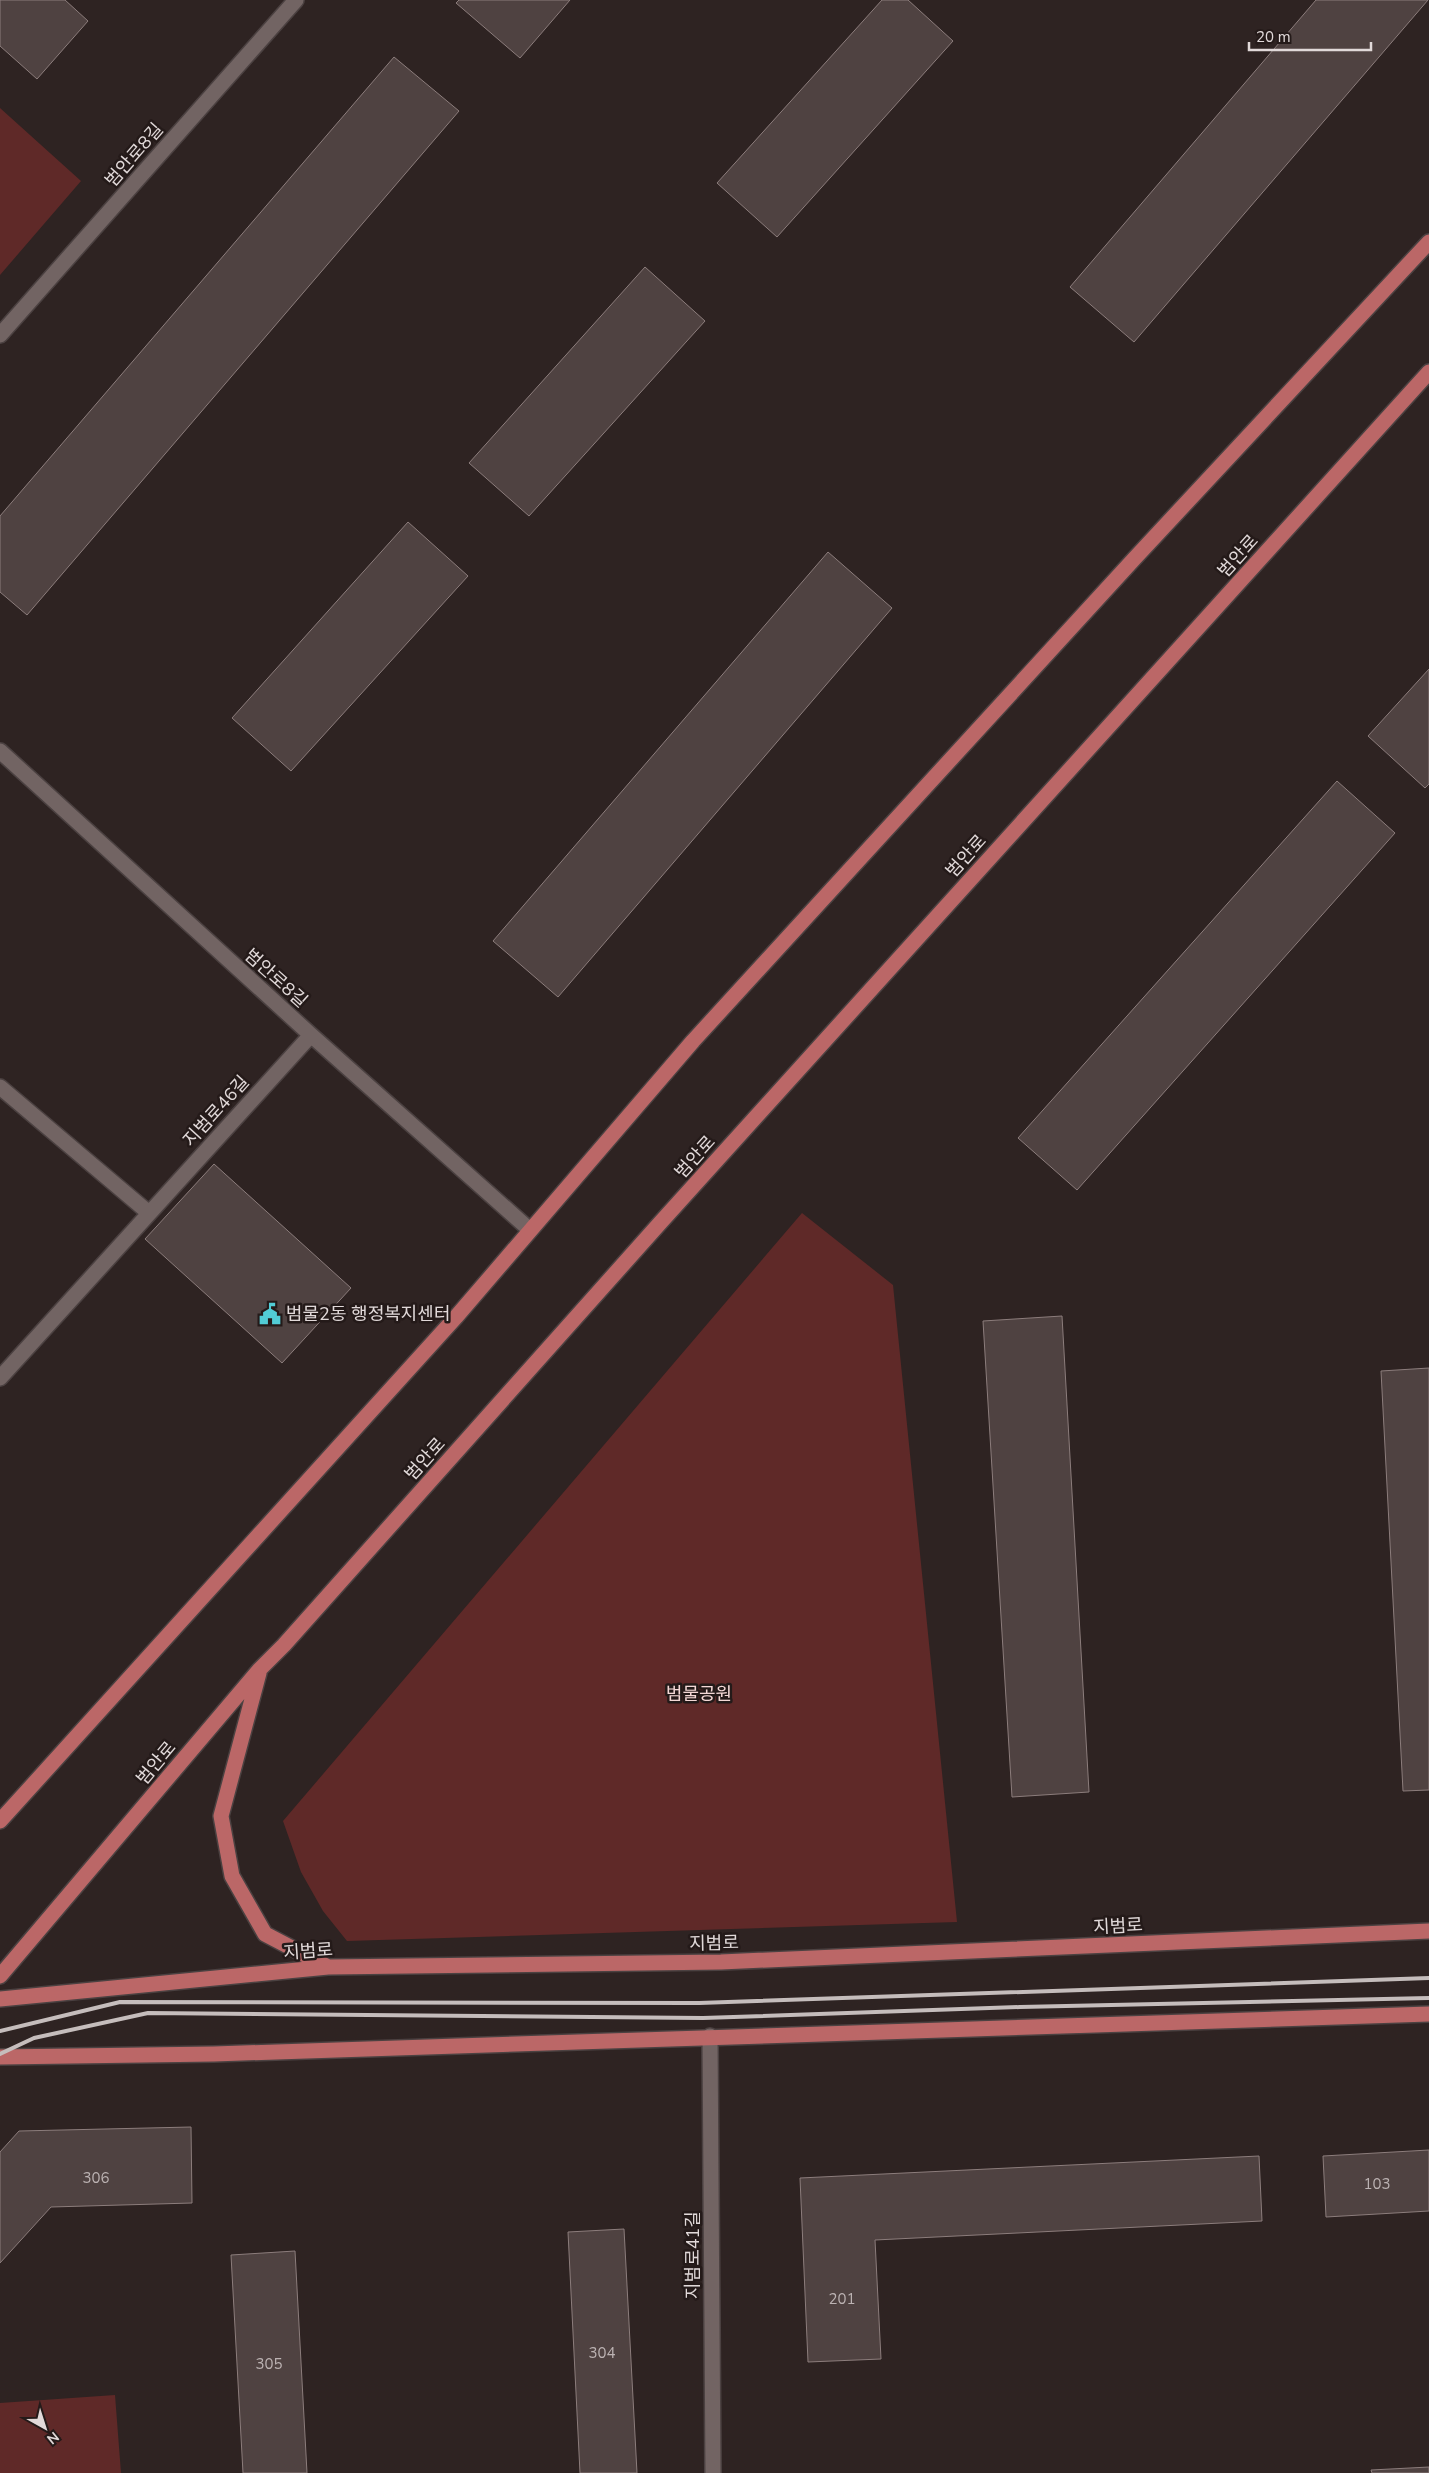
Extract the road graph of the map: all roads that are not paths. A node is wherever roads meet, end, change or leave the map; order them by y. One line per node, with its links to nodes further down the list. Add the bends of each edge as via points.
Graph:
1 (296, 0): 3 (street, 범안로8길)
2 (1429, 242): 9 (main road, via 693,1041)
3 (0, 335)
4 (1429, 372): 11 (main road, 범안로)
5 (0, 751): 6 (street, 범안로8길)
6 (311, 1035): 8 (street, 지범로46길); 9 (street, 범안로8길)
7 (0, 1087): 8 (street)
8 (149, 1213): 10 (street, 지범로46길)
9 (530, 1230): 12 (main road, via 456,1317)
10 (0, 1378)
11 (259, 1670): 14 (main road, via 221,1816 232,1876 265,1934); 15 (main road, 범안로)
12 (0, 1821)
13 (1429, 1931): 14 (main road, 지범로, via 720,1962)
14 (328, 1967): 16 (main road, 지범로)
15 (0, 1976)
16 (0, 1999)
17 (1429, 2014): 18 (main road)
18 (710, 2036): 19 (main road, via 214,2054); 20 (street, 지범로41길)
19 (0, 2057)
20 (713, 2473)

